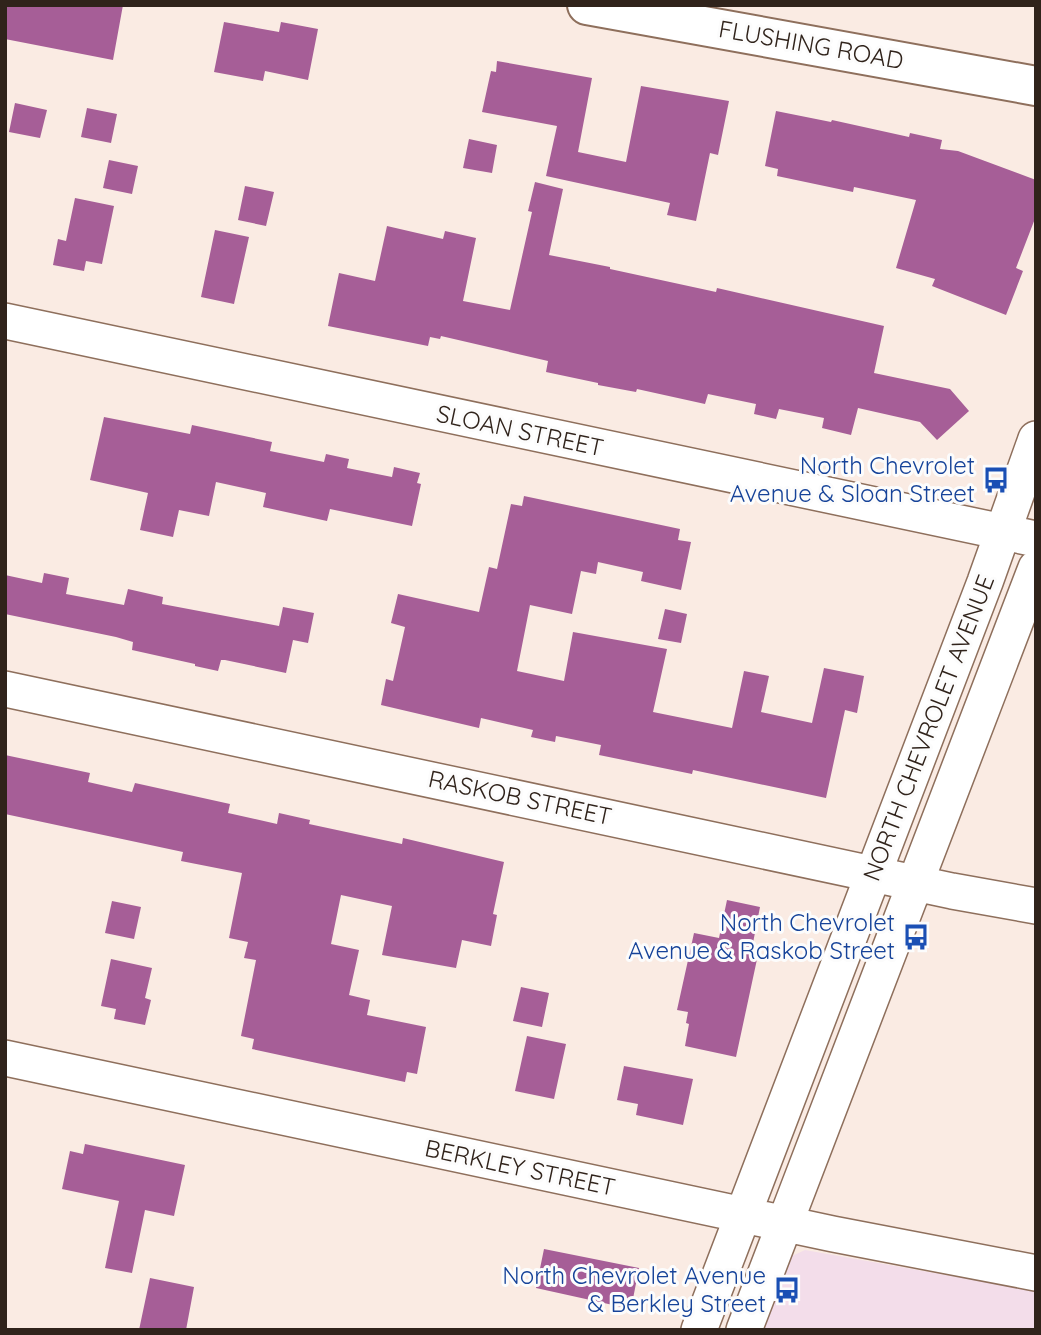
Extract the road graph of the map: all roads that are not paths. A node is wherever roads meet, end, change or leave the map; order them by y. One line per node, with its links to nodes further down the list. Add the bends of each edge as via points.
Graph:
1 (587, 5): 2 (main road, FLUSHING ROAD)
2 (1036, 86)
3 (5, 321): 5 (street, SLOAN STREET)
4 (1036, 439): 5 (street, NORTH CHEVROLET AVENUE)
5 (1002, 532): 6 (street, SLOAN STREET); 9 (street, NORTH CHEVROLET AVENUE)
6 (1036, 539)
7 (1036, 568): 10 (street, NORTH CHEVROLET AVENUE)
8 (5, 689): 9 (street, RASKOB STREET)
9 (874, 874): 10 (street, RASKOB STREET); 13 (street, NORTH CHEVROLET AVENUE)
10 (915, 883): 11 (street, RASKOB STREET); 14 (street, NORTH CHEVROLET AVENUE)
11 (1036, 906)
12 (5, 1058): 13 (street, BERKLEY STREET)
13 (743, 1215): 14 (street, BERKLEY STREET); 16 (street, NORTH CHEVROLET AVENUE)
14 (785, 1224): 15 (street, BERKLEY STREET); 17 (street, NORTH CHEVROLET AVENUE)
15 (1036, 1273)
16 (699, 1330)
17 (744, 1330)

